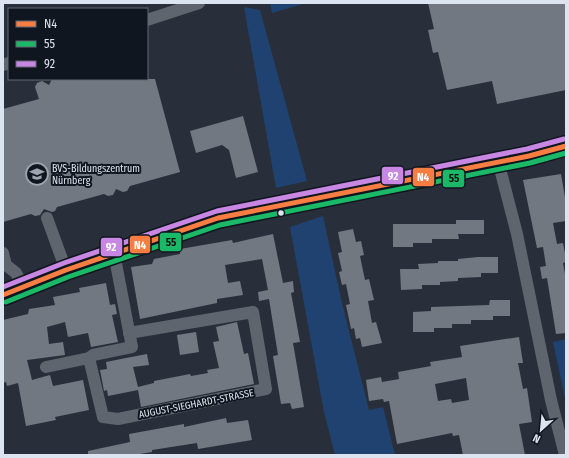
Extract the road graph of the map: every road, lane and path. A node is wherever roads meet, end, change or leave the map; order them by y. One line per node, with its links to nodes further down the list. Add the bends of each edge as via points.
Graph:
1 (166, 3): 3 (street)
2 (199, 3): 3 (street)
3 (150, 18)
4 (566, 146): 5 (street)
5 (498, 161): 8 (street, via 218,218); 15 (street, via 517,234 551,400)
6 (47, 218): 9 (street)
7 (3, 253): 10 (street, via 6,266 16,273)
8 (114, 253): 9 (street); 12 (street)
9 (66, 270): 10 (street)
10 (24, 288): 11 (street)
11 (3, 296)
12 (129, 333): 13 (street, via 132,347); 13 (street, AUGUST-SIEGHARDT-STRASSE, via 253,312 266,389 118,419 103,417)
13 (89, 358): 14 (street)
14 (46, 367)
15 (565, 455)

